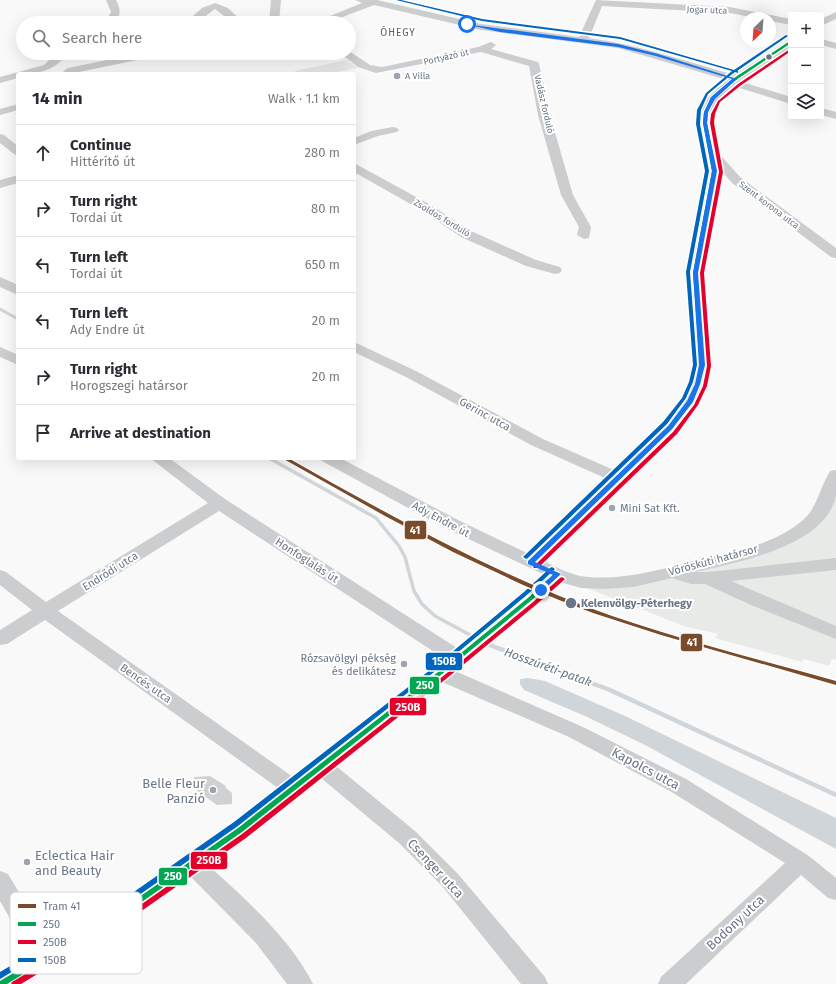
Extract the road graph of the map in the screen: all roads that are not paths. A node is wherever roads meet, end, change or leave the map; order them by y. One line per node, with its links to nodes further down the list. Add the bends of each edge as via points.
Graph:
1 (111, 0): 9 (street, via 116,9)
2 (276, 0): 12 (street)
3 (360, 0): 6 (street)
4 (214, 1): 10 (street); 11 (street, via 222,4)
5 (601, 1): 7 (street, Jogar utca, via 688,9); 17 (street)
6 (383, 2): 13 (street); 16 (street, via 481,27)
7 (704, 4): 14 (street, Jogar utca)
8 (836, 15): 15 (street)
9 (115, 16)
10 (197, 16)
11 (233, 16)
12 (275, 16)
13 (340, 16)
14 (788, 21)
15 (824, 21)
16 (519, 33): 17 (street); 21 (street)
17 (583, 40): 31 (street, via 635,49)
18 (824, 43): 20 (street)
19 (788, 44): 31 (street)
20 (836, 46)
21 (481, 49): 24 (street, Portyázó út, via 379,70 363,66); 45 (street, Vadász forduló, via 534,64 544,115 567,195 585,227)
22 (56, 60): 25 (street)
23 (127, 60): 28 (street)
24 (355, 60)
25 (48, 67): 26 (street); 27 (street)
26 (29, 72)
27 (68, 72)
28 (76, 72)
29 (16, 76): 30 (street)
30 (0, 80)
31 (733, 80): 32 (street); 40 (street, via 713,98 706,112)
32 (788, 100)
33 (16, 108): 34 (street)
34 (0, 112)
35 (824, 112): 36 (street)
36 (836, 116)
37 (394, 130): 39 (street)
38 (0, 137): 41 (street)
39 (356, 141)
40 (709, 149): 46 (street, Szent korona utca, via 736,180); 54 (street, via 714,171 695,273 701,372 684,412)
41 (16, 150)
42 (356, 168): 47 (street, Zsoldos forduló, via 425,207 466,234 531,263)
43 (16, 180): 44 (street)
44 (0, 184)
45 (584, 235)
46 (836, 254)
47 (555, 270)
48 (356, 347): 54 (street, Gerinc utca, via 537,442)
49 (0, 351): 50 (street)
50 (16, 360)
51 (161, 460): 55 (street, Honfoglalás út)
52 (332, 460): 56 (street, Ady Endre út, via 476,537)
53 (836, 475): 58 (street, Vöröskúti határsor, via 820,512 799,532 742,555)
54 (619, 478): 56 (street)
55 (219, 503): 62 (street, Endrődi utca); 65 (street, Honfoglalás út)
56 (531, 562): 59 (street, Ady Endre út)
57 (836, 564): 61 (street)
58 (673, 571): 59 (street, Vöröskúti határsor, via 615,584 577,582); 61 (street, via 681,576)
59 (557, 574): 65 (street)
60 (0, 576): 62 (street, Bencés utca)
61 (708, 578): 63 (street)
62 (45, 611): 64 (street, Endrődi utca); 68 (street, Bencés utca)
63 (836, 633)
64 (0, 639)
65 (458, 658): 66 (street)
66 (440, 673): 67 (street); 69 (street, Kapolcs utca, via 626,756 685,789)
67 (322, 767): 68 (street); 78 (street, Csenger utca, via 407,837 450,880)
68 (295, 789): 70 (street)
69 (801, 862): 72 (street, Kapolcs utca); 79 (street, Bodony utca)
70 (192, 864): 74 (street); 77 (street, via 245,913 287,962)
71 (0, 880): 73 (street)
72 (836, 891)
73 (10, 897)
74 (142, 898)
75 (18, 974): 76 (street)
76 (1, 984)
77 (302, 984)
78 (536, 984)
79 (670, 984)

